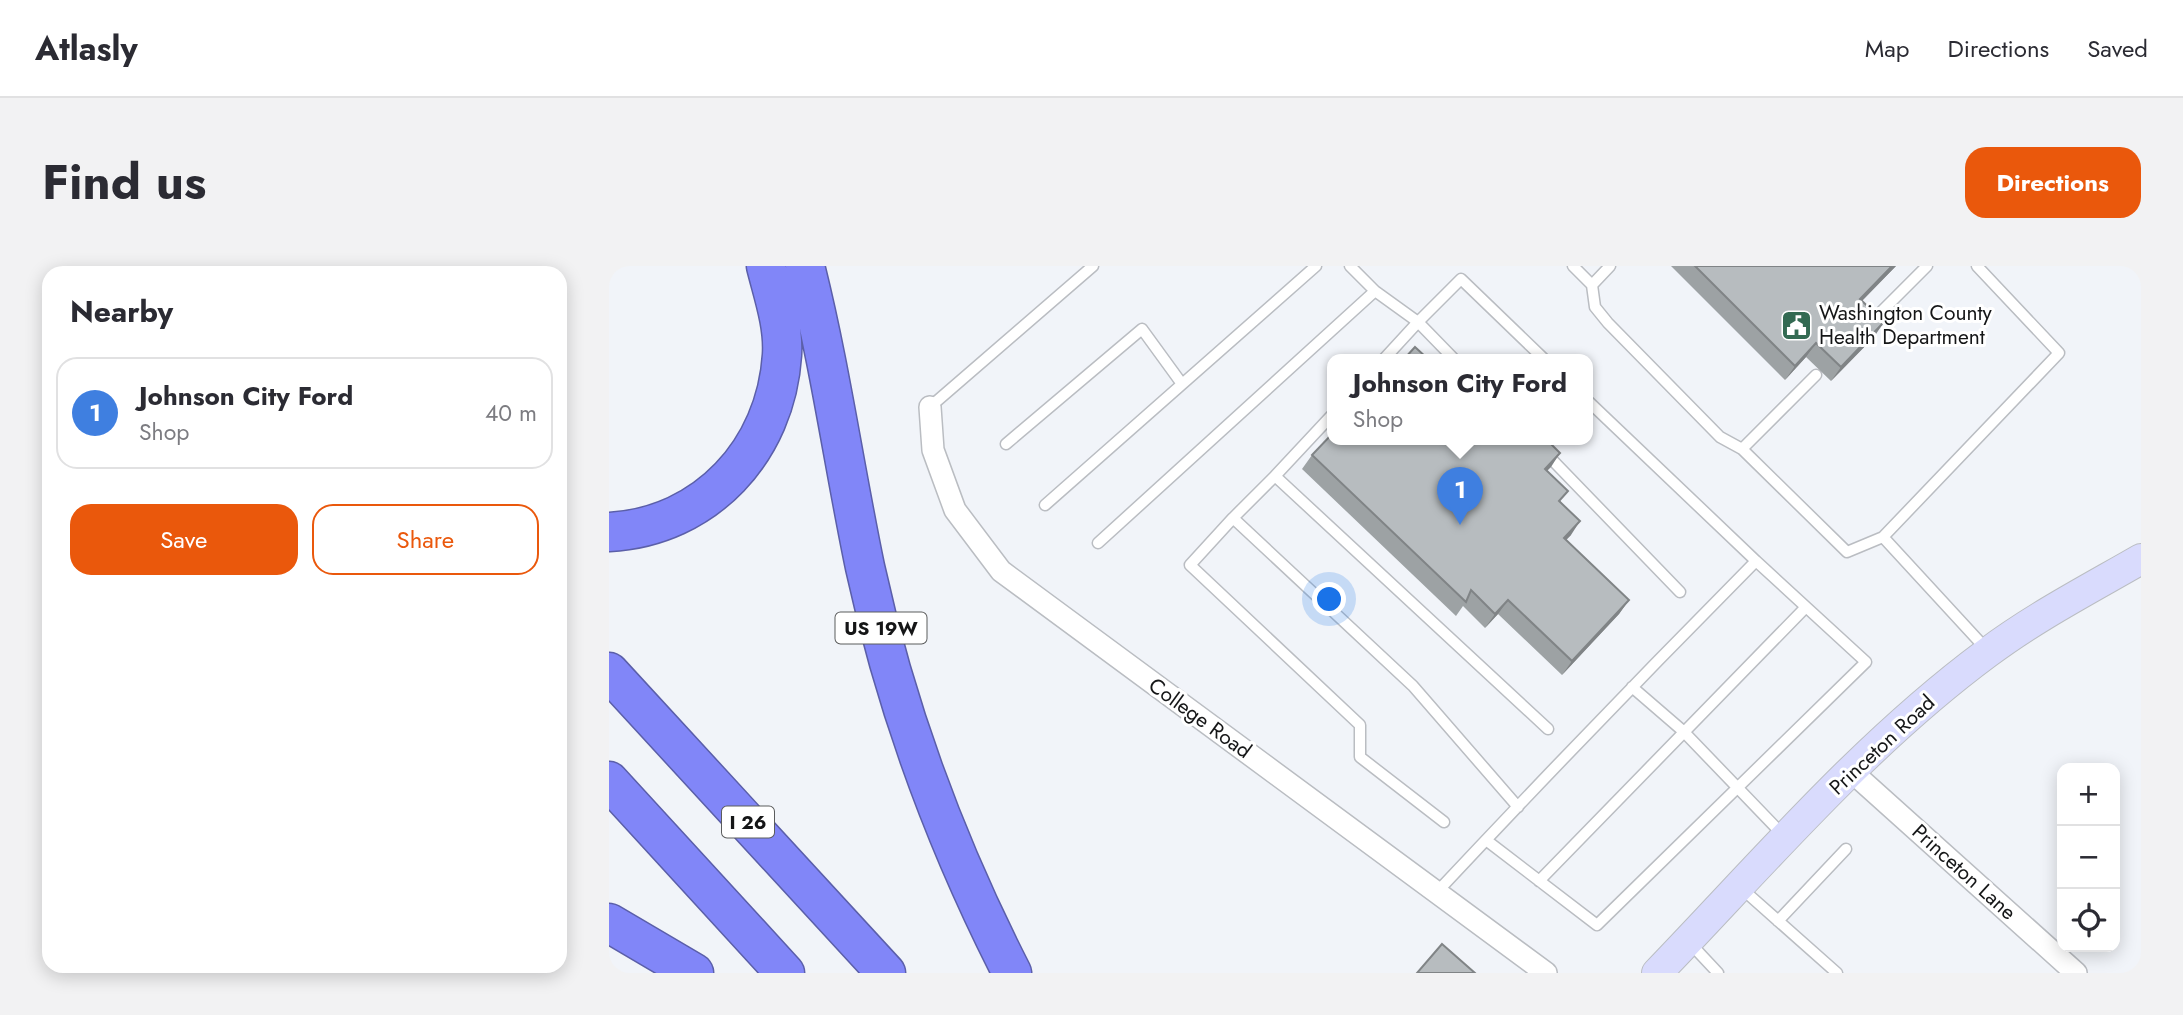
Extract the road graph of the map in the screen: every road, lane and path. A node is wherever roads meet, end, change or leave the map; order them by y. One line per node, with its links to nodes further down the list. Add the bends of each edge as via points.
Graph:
1 (766, 266): 28 (highway, via 782,352 778,390 757,445 713,493 685,510 659,523)
2 (805, 266): 57 (highway, US 19W, via 866,568 903,712 944,827)
3 (1093, 266): 20 (lane)
4 (1316, 266): 18 (lane)
5 (1350, 266): 11 (lane)
6 (1573, 266): 10 (lane)
7 (1610, 266): 10 (lane)
8 (1927, 266): 13 (lane)
9 (1977, 266): 29 (lane, via 2059,353)
10 (1592, 285): 24 (lane, via 1595,307 1608,323 1720,436)
11 (1375, 291): 12 (lane); 30 (lane)
12 (1418, 322): 14 (lane); 15 (lane); 16 (lane, via 1461,279)
13 (1860, 332)
14 (1389, 354)
15 (1449, 354)
16 (1539, 354)
17 (1816, 375): 24 (lane)
18 (1182, 384): 22 (lane, via 1142,329); 26 (lane)
19 (1593, 406): 32 (lane)
20 (930, 407): 50 (street, College Road, via 933,450 955,510 1001,571)
21 (1327, 420): 25 (lane)
22 (1006, 444)
23 (1538, 445): 33 (lane)
24 (1742, 449): 29 (lane, via 1847,552)
25 (1275, 477): 27 (lane); 38 (lane)
26 (1045, 505)
27 (1233, 518): 43 (lane, via 1413,686); 44 (lane, via 1190,565 1360,725 1360,757)
28 (609, 532)
29 (1883, 537): 35 (lane)
30 (1098, 543)
31 (2141, 559): 35 (street, Princeton Road)
32 (1756, 561): 34 (lane); 37 (lane)
33 (1680, 592)
34 (1806, 607): 39 (lane); 42 (lane, via 1866,662)
35 (1989, 652): 40 (street, Princeton Road)
36 (609, 671): 56 (highway, I 26)
37 (1632, 687): 39 (lane); 43 (lane)
38 (1548, 729)
39 (1683, 732): 42 (lane); 48 (lane)
40 (1851, 771): 45 (street, Princeton Road); 62 (street, Princeton Lane)
41 (609, 781): 55 (highway)
42 (1739, 786): 45 (lane); 48 (lane, via 1597,925)
43 (1518, 807): 46 (lane)
44 (1444, 822)
45 (1786, 838): 49 (street, Princeton Road)
46 (1486, 840): 48 (lane); 50 (lane)
47 (1846, 849): 51 (lane)
48 (1539, 881)
49 (1740, 887): 51 (lane); 53 (street, Princeton Road)
50 (1437, 892): 58 (street, College Road)
51 (1778, 921): 61 (lane)
52 (609, 923): 54 (highway)
53 (1688, 941): 59 (street, Princeton Road); 60 (lane)
54 (694, 973)
55 (785, 973)
56 (886, 973)
57 (1012, 973)
58 (1546, 973)
59 (1657, 973)
60 (1719, 973)
61 (1837, 973)
62 (2076, 973)

